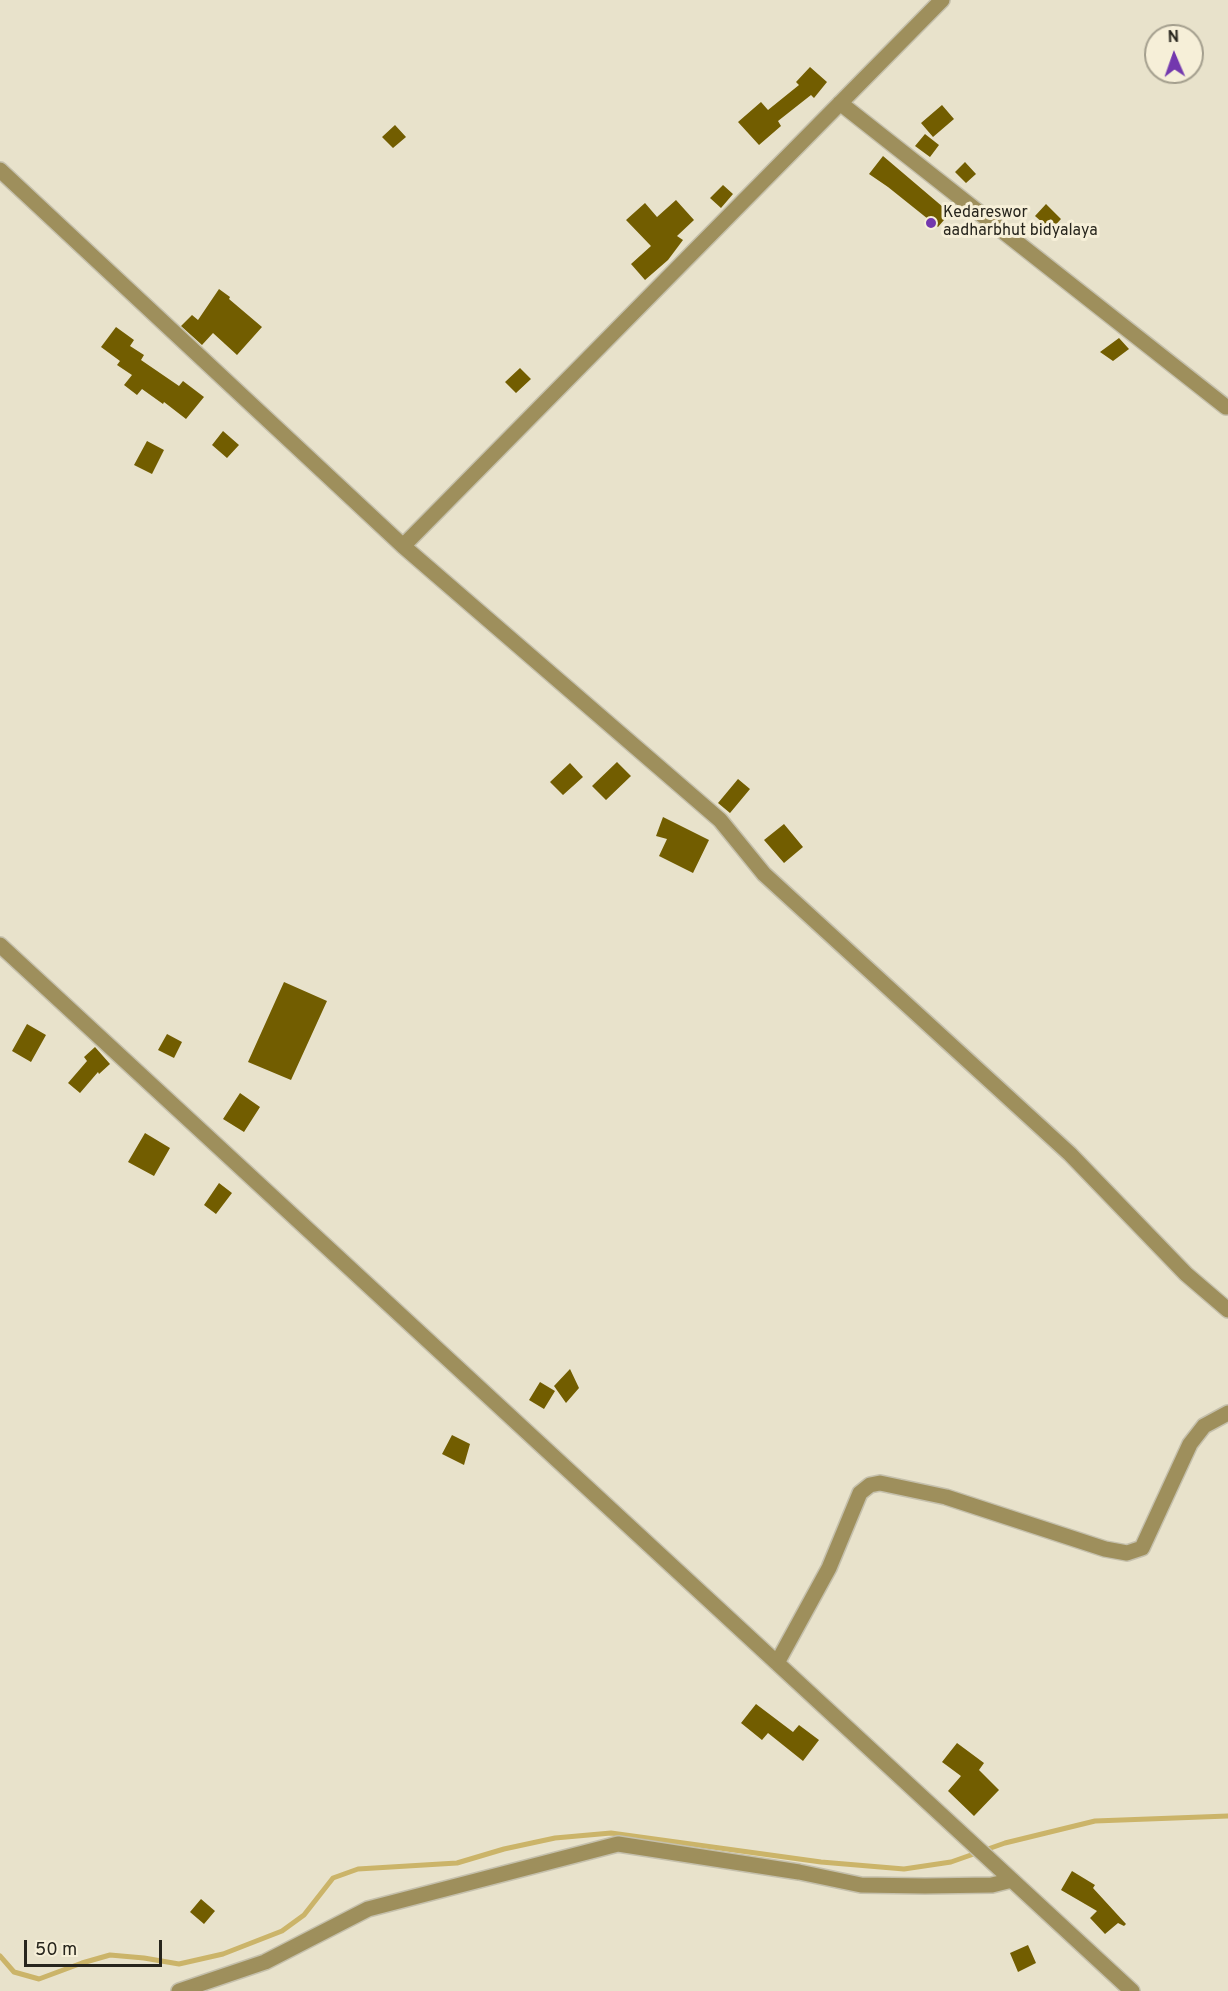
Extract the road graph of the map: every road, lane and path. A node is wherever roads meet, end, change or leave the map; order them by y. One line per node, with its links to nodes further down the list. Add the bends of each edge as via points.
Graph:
1 (942, 0): 2 (street)
2 (840, 103): 4 (street); 5 (street)
3 (0, 170): 5 (street)
4 (1226, 407)
5 (403, 546): 7 (street, via 720,820 764,874 1070,1154 1186,1274)
6 (0, 945): 9 (street)
7 (1228, 1310)
8 (1228, 1413): 9 (street, via 1204,1426 1190,1444 1142,1548 1127,1553 946,1497 880,1483 870,1485 860,1493 829,1568)
9 (777, 1663): 10 (street)
10 (1012, 1880): 11 (street, via 992,1885 861,1885 618,1844 368,1910 264,1962); 12 (street)
11 (179, 1991)
12 (1132, 1991)

